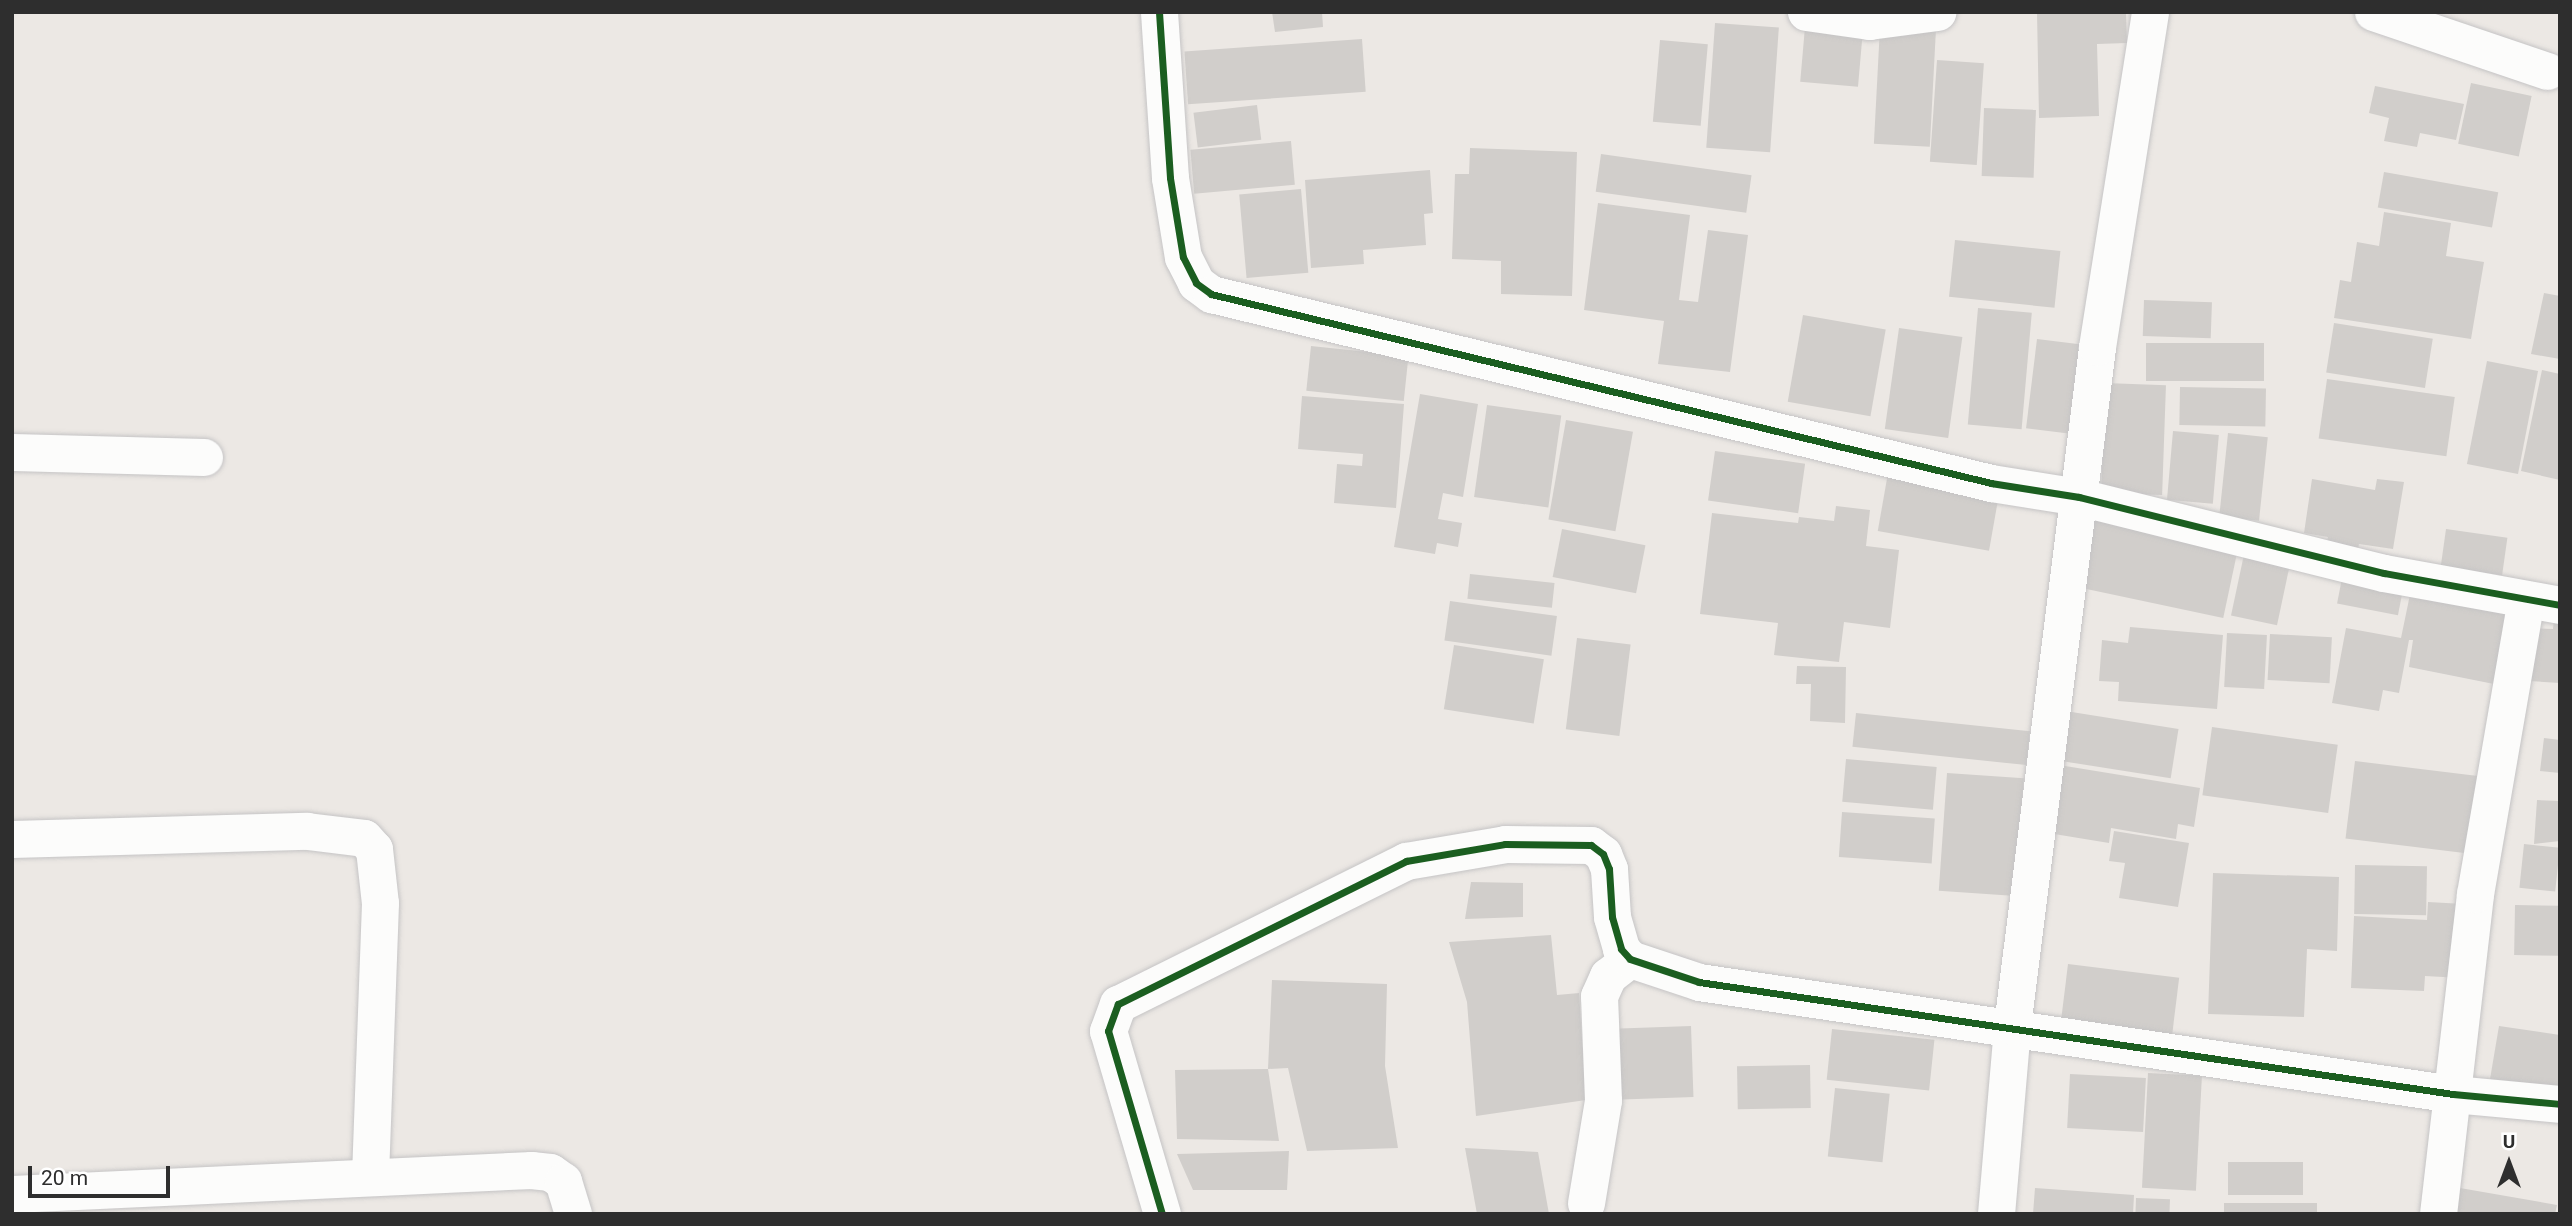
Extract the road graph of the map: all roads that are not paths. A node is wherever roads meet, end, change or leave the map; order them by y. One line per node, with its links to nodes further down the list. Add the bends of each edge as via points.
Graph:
1 (1159, 12): 9 (street, via 1170,178 1183,257 1196,283 1211,294 1703,416 1991,483)
2 (1806, 12): 3 (street, via 1869,21)
3 (1937, 12)
4 (2150, 12): 9 (street, via 2096,347)
5 (2373, 12): 6 (street)
6 (2547, 71)
7 (12, 452): 8 (street)
8 (204, 457)
9 (2078, 497): 10 (street, via 2384,573); 13 (street)
10 (2543, 602): 14 (street, via 2474,894)
11 (12, 839): 16 (street, via 307,831 363,838 374,849 380,891)
12 (1630, 959): 13 (street, via 1699,982); 18 (street, via 1608,976 1599,996 1603,1100); 20 (street, via 1615,934 1609,869 1602,853 1578,842 1505,844 1406,861 1133,995 1113,1012 1108,1031)
13 (2012, 1026): 14 (street); 21 (street)
14 (2453, 1094): 15 (street); 22 (street)
15 (2560, 1104)
16 (370, 1177): 17 (street); 19 (street, via 550,1172 567,1188)
17 (12, 1194)
18 (1586, 1203)
19 (573, 1214)
20 (1163, 1214)
21 (1996, 1214)
22 (2438, 1214)

